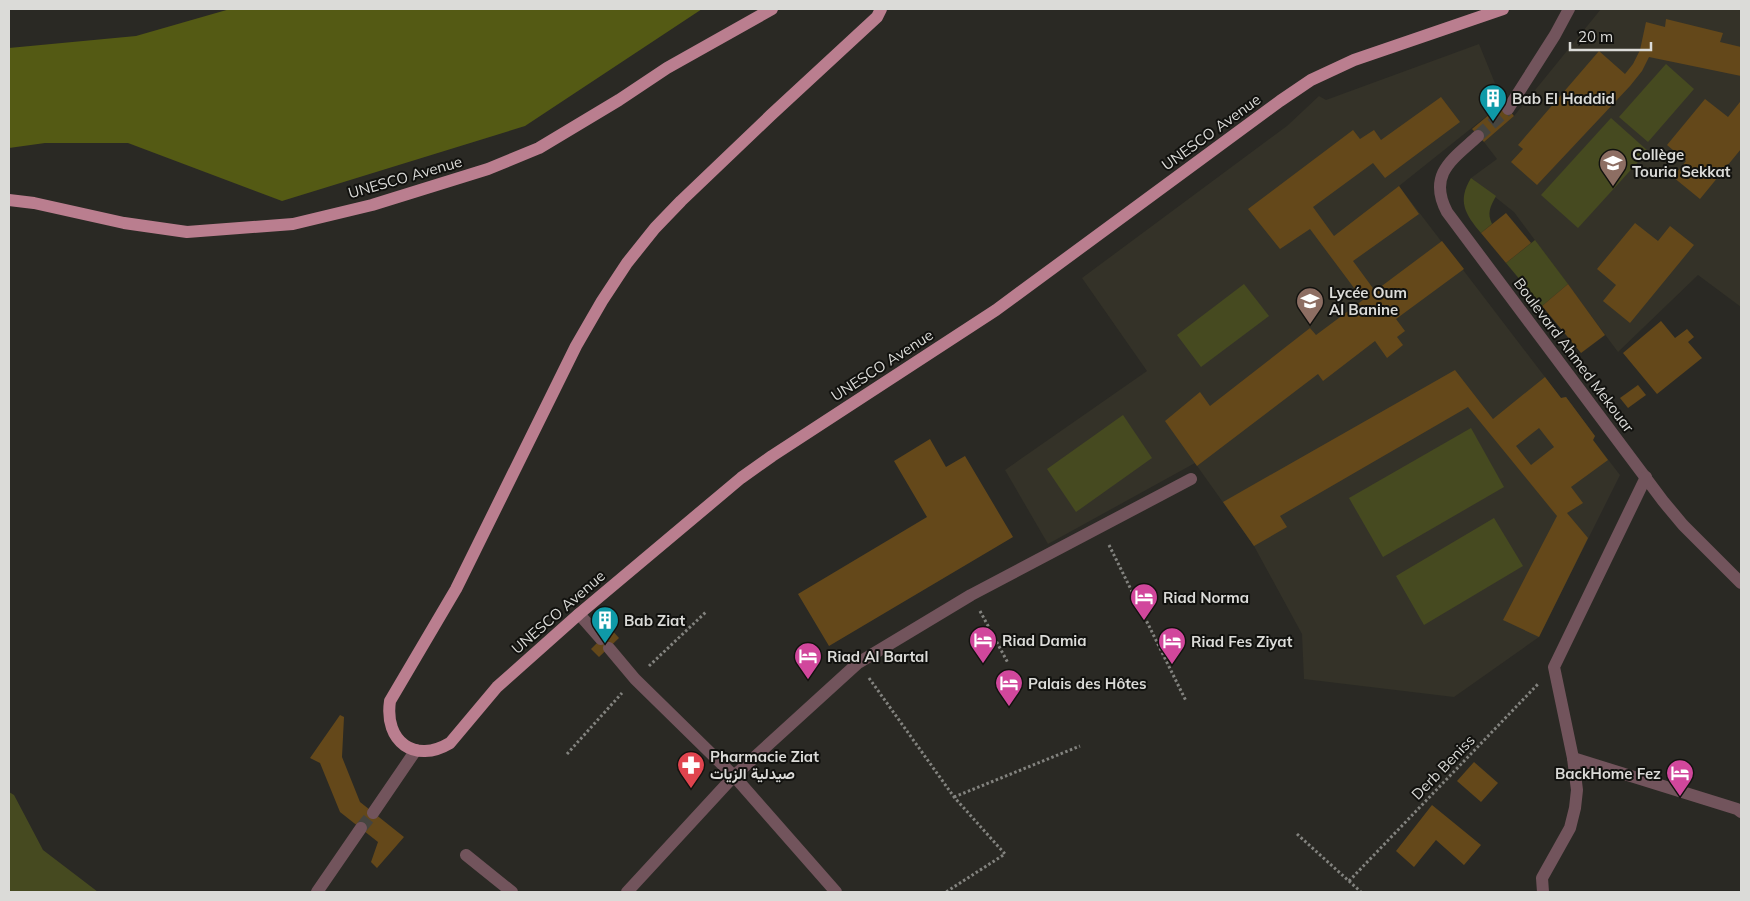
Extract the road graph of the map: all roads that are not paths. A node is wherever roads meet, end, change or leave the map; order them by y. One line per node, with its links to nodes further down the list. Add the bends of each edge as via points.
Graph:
1 (772, 9): 7 (main road, UNESCO Avenue, via 667,68 539,148 470,175 372,205 293,224 187,232)
2 (881, 9): 12 (main road, via 674,208 627,263 602,300 456,589 390,702 390,726 400,741)
3 (1503, 9): 11 (main road, UNESCO Avenue, via 1354,60 1312,80 996,310 741,478)
4 (1570, 9): 5 (street)
5 (1508, 109)
6 (1478, 136): 8 (street, Boulevard Ahmed Mekouar, via 1447,164 1440,182 1441,200 1462,233)
7 (9, 200)
8 (1646, 477): 10 (street, Boulevard Ahmed Mekouar, via 1683,525); 13 (street, via 1554,667)
9 (1191, 479): 14 (street, via 971,596 858,664)
10 (1741, 583)
11 (579, 614): 12 (main road, UNESCO Avenue, via 497,686 450,743 440,749); 14 (street, via 635,679)
12 (416, 750): 16 (street)
13 (1574, 758): 15 (street); 23 (street, via 1578,790 1575,808 1570,828 1542,878)
14 (734, 776): 21 (street); 22 (street)
15 (1741, 812)
16 (374, 813)
17 (361, 828): 19 (street)
18 (466, 855): 20 (street)
19 (317, 892)
20 (512, 892)
21 (627, 892)
22 (836, 892)
23 (1543, 892)

